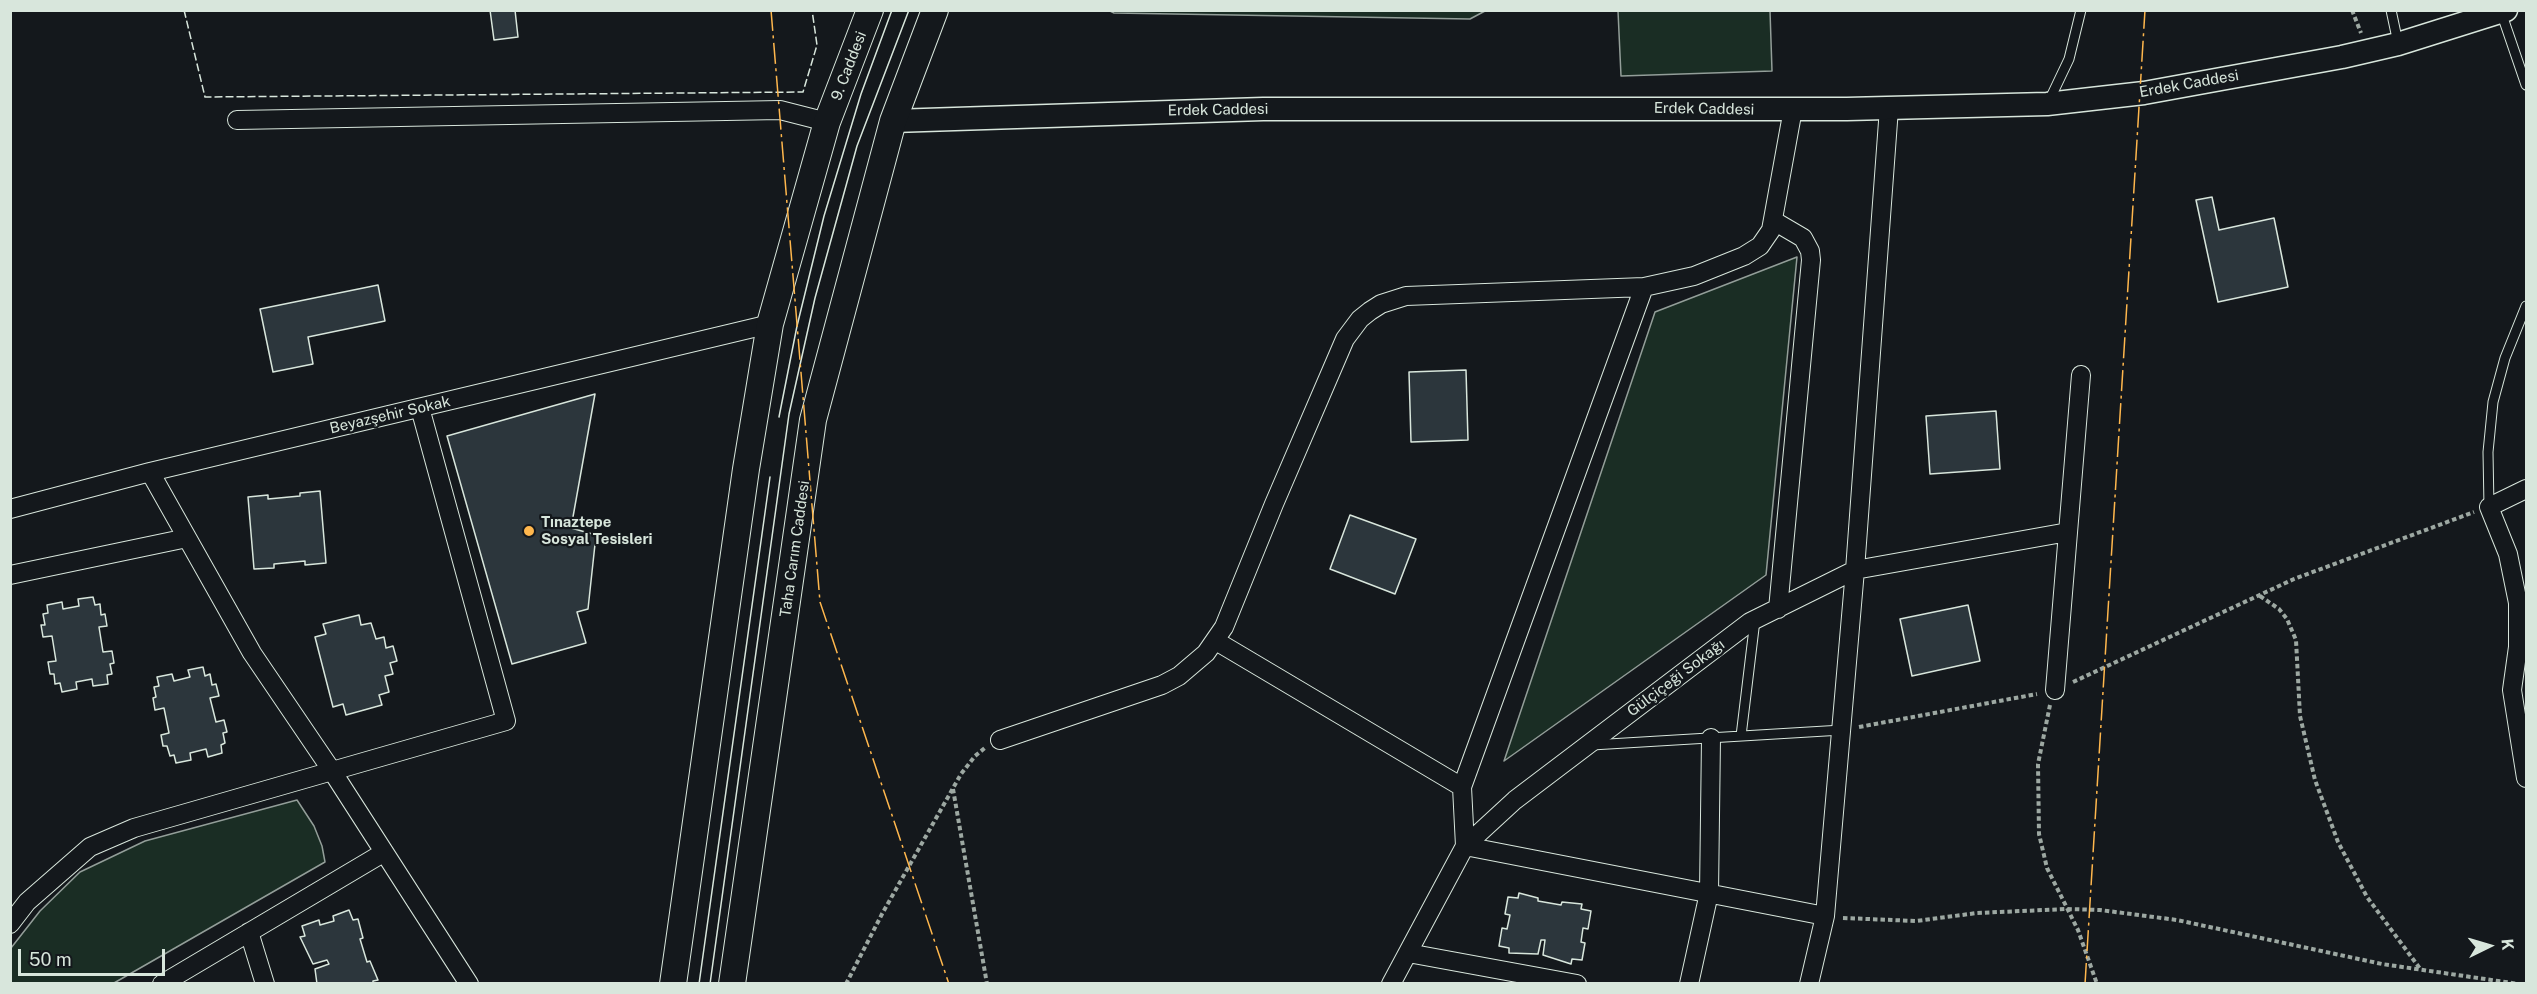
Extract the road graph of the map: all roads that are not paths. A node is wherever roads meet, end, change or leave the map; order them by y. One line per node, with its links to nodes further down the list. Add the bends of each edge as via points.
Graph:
1 (870, 10): 14 (main road, 9. Caddesi)
2 (934, 10): 13 (main road)
3 (2081, 10): 9 (lane, via 2070,59)
4 (2391, 10): 7 (lane)
5 (2504, 11): 6 (street, Erdek Caddesi); 8 (lane)
6 (2454, 19): 7 (street, Erdek Caddesi)
7 (2398, 44): 9 (street, Erdek Caddesi, via 2172,88)
8 (2526, 86)
9 (2047, 104): 10 (street, Erdek Caddesi)
10 (1889, 108): 11 (street, Erdek Caddesi); 27 (street)
11 (1792, 109): 13 (street, Erdek Caddesi, via 1263,109); 15 (street)
12 (237, 120): 14 (street, via 780,110)
13 (893, 121): 52 (main road, Taha Carım Caddesi, via 813,420)
14 (827, 122): 18 (main road)
15 (1774, 221): 16 (street, via 1766,239 1744,256 1694,276); 29 (street, via 1803,238 1811,260)
16 (1644, 287): 31 (street, via 1406,296 1381,304 1365,315 1345,339); 40 (street)
17 (2526, 306): 23 (lane, via 2493,402 2488,452)
18 (770, 324): 20 (street, Beyazşehir Sokak); 51 (main road)
19 (2080, 375): 25 (street)
20 (420, 408): 21 (street, Beyazşehir Sokak); 38 (street, via 506,721)
21 (150, 472): 24 (street, Beyazşehir Sokak); 26 (street)
22 (2526, 489): 23 (street)
23 (2489, 507): 39 (street, via 2508,554 2518,603 2518,647 2512,690)
24 (10, 509)
25 (2068, 532): 27 (street, Gülçiçeği Sokağı); 32 (street)
26 (187, 538): 28 (street); 38 (street, via 252,653)
27 (1856, 570): 29 (street, Gülçiçeği Sokağı); 33 (street)
28 (10, 575)
29 (1778, 609): 30 (street, Gülçiçeği Sokağı)
30 (1755, 620): 34 (lane); 37 (street, Gülçiçeği Sokağı)
31 (1216, 641): 36 (street, via 1194,664 1162,685); 40 (street)
32 (2055, 690)
33 (1842, 730): 34 (lane); 44 (street)
34 (1741, 736): 35 (lane)
35 (1711, 738): 37 (lane); 43 (street)
36 (1000, 740)
37 (1587, 745): 41 (street, Gülçiçeği Sokağı, via 1515,800)
38 (332, 771): 42 (street); 45 (street, via 134,828 90,847 27,902)
39 (2526, 778)
40 (1462, 787): 41 (street)
41 (1465, 846): 43 (street); 47 (street, Gülçiçeği Sokağı)
42 (383, 853): 46 (street); 50 (street)
43 (1708, 893): 44 (street); 55 (street)
44 (1825, 916): 56 (street)
45 (10, 924)
46 (249, 932): 48 (street); 49 (street)
47 (1408, 953): 53 (street, Gülçiçeği Sokağı); 54 (street)
48 (162, 984)
49 (265, 984)
50 (469, 984)
51 (673, 984)
52 (732, 984)
53 (1391, 984)
54 (1577, 984)
55 (1689, 984)
56 (1809, 984)

